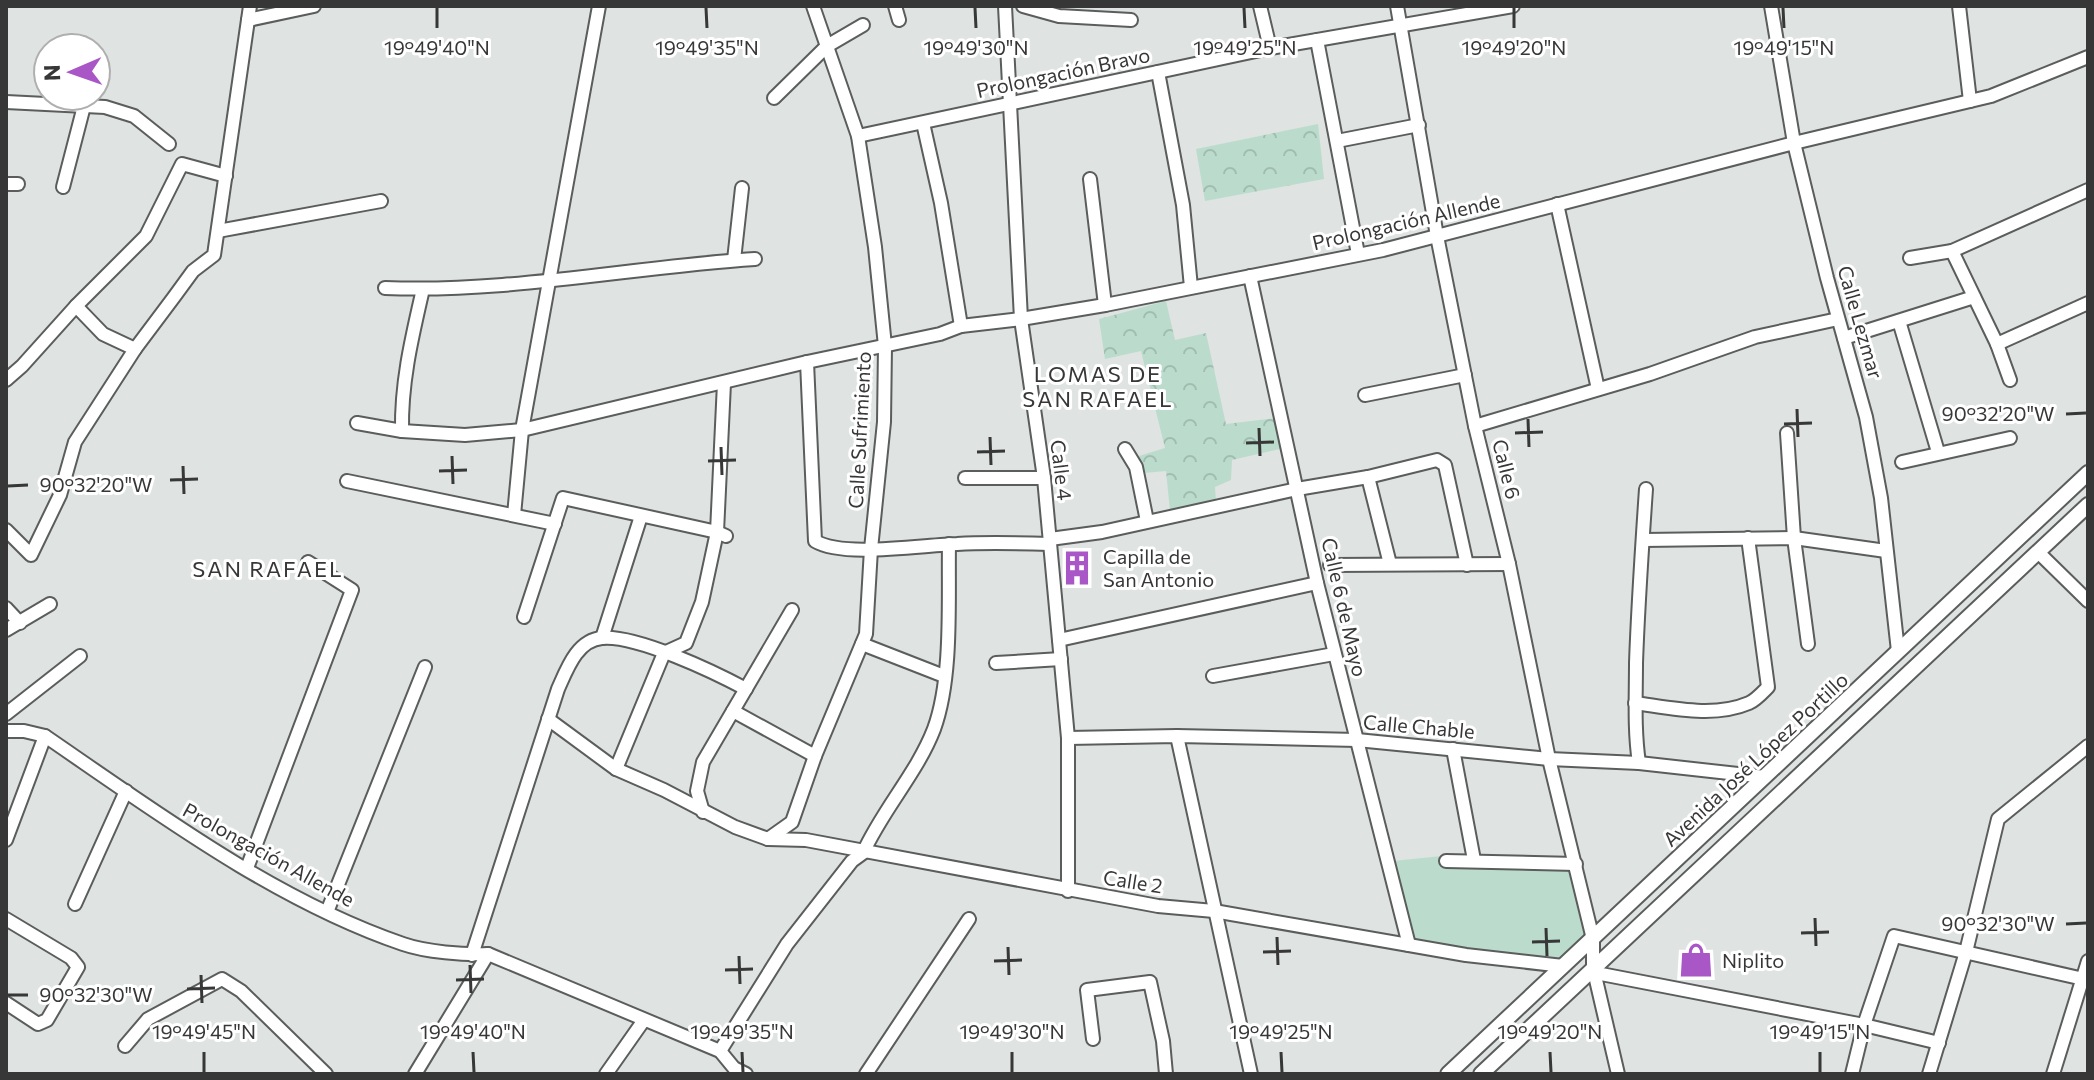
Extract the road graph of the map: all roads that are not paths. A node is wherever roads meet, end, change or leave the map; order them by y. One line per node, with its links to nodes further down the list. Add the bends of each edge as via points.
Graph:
1 (314, 6): 12 (street)
2 (599, 6): 50 (street)
3 (813, 6): 18 (street, Calle Sufrimiento)
4 (895, 6): 13 (street)
5 (1005, 6): 26 (street, Calle 4)
6 (1023, 6): 14 (street, via 1059,16)
7 (1260, 6): 19 (street)
8 (1397, 6): 16 (street, Calle 6)
9 (1513, 6): 16 (street, Prolongación Bravo)
10 (1771, 6): 33 (street, Calle Lezmar)
11 (1959, 6): 23 (street)
12 (249, 13): 35 (street)
13 (899, 20)
14 (1131, 20)
15 (863, 25): 18 (street)
16 (1402, 27): 17 (street, Prolongación Bravo); 30 (street, Calle 6)
17 (1317, 40): 19 (street, Prolongación Bravo); 32 (street)
18 (827, 46): 22 (street); 31 (street, Calle Sufrimiento)
19 (1270, 48): 21 (street, Prolongación Bravo)
20 (2088, 57): 23 (street, Prolongación Allende)
21 (1158, 72): 26 (street, Prolongación Bravo); 51 (street, via 1183,205)
22 (774, 98)
23 (1970, 101): 33 (street, Prolongación Allende)
24 (6, 102): 25 (street)
25 (32, 103)
26 (1008, 103): 29 (street, Prolongación Bravo); 58 (street, Calle 4)
27 (112, 109): 34 (street, via 134,116)
28 (82, 112): 37 (street)
29 (923, 123): 31 (street, Prolongación Bravo); 61 (street)
30 (1419, 125): 32 (street); 43 (street, Calle 6)
31 (858, 136): 64 (street, Calle Sufrimiento)
32 (1337, 141): 45 (street)
33 (1794, 143): 41 (street, Prolongación Allende); 59 (street, Calle Lezmar)
34 (169, 144)
35 (226, 176): 42 (street); 57 (street, via 182,164 146,236)
36 (1090, 179): 56 (street)
37 (63, 187)
38 (742, 188): 48 (street)
39 (2088, 190): 44 (street)
40 (381, 201): 42 (street)
41 (1557, 204): 43 (street, Prolongación Allende); 71 (street)
42 (218, 231): 65 (street, via 214,255 193,271)
43 (1437, 236): 45 (street, Prolongación Allende); 67 (street, Calle 6)
44 (1952, 251): 46 (street); 54 (street)
45 (1358, 254): 49 (street, Prolongación Allende)
46 (1910, 258)
47 (755, 259): 48 (street)
48 (734, 260): 50 (street)
49 (1250, 276): 51 (street, Prolongación Allende); 87 (street, Calle 6 de Mayo)
50 (549, 282): 53 (street); 75 (street)
51 (1191, 287): 56 (street, Prolongación Allende)
52 (385, 288): 53 (street)
53 (423, 289): 76 (street, via 401,400)
54 (1974, 297): 60 (street); 63 (street)
55 (2088, 303): 63 (street)
56 (1105, 305): 58 (street, Prolongación Allende)
57 (76, 306): 65 (street, via 103,334); 68 (street)
58 (1021, 319): 61 (street, Prolongación Allende); 85 (street, Calle 4)
59 (1838, 319): 62 (street, Calle Lezmar); 71 (street, via 1755,337)
60 (1899, 321): 62 (street); 80 (street)
61 (961, 326): 64 (street, Prolongación Allende)
62 (1844, 338): 102 (street, Calle Lezmar, via 1866,417)
63 (1997, 344): 69 (street)
64 (885, 346): 66 (street, Prolongación Allende); 101 (street, Calle Sufrimiento, via 884,422)
65 (135, 349): 94 (street, via 75,442 60,495 31,555)
66 (807, 362): 70 (street, Prolongación Allende); 101 (street, via 815,541 824,547)
67 (1465, 375): 72 (street); 74 (street, Calle 6)
68 (6, 380)
69 (2010, 380)
70 (724, 383): 75 (street, Prolongación Allende); 95 (street)
71 (1598, 389): 74 (street)
72 (1365, 395)
73 (357, 423): 76 (street, Prolongación Allende)
74 (1475, 426): 106 (street, Calle 6)
75 (522, 430): 76 (street, Prolongación Allende, via 465,435); 90 (street)
76 (402, 431)
77 (1787, 433): 97 (street)
78 (2010, 438): 80 (street)
79 (1125, 449): 92 (street, via 1136,467)
80 (1938, 452): 81 (street)
81 (1902, 462)
82 (2088, 473): 121 (main road, Avenida José López Portillo)
83 (1368, 477): 87 (street); 105 (street); 108 (street, via 1437,460 1445,465)
84 (965, 478): 85 (street)
85 (1044, 478): 99 (street, Calle 4)
86 (347, 481): 90 (street)
87 (1297, 489): 92 (street); 109 (street, Calle 6 de Mayo)
88 (1646, 489): 98 (street)
89 (2088, 505): 103 (main road, Avenida José López Portillo)
90 (514, 515): 93 (street)
91 (641, 516): 93 (street, via 563,498); 95 (street); 117 (street)
92 (1147, 521): 99 (street)
93 (555, 524): 114 (street)
94 (6, 530)
95 (722, 534): 122 (street, via 686,643)
96 (1748, 538): 97 (street); 98 (street); 133 (street, via 1768,687 1751,703 1718,710)
97 (1794, 538): 102 (street); 120 (street)
98 (1643, 540): 133 (street)
99 (1050, 541): 100 (street); 118 (street, Calle 4)
100 (949, 544): 101 (street); 129 (street)
101 (871, 549): 119 (street, Calle Sufrimiento)
102 (1886, 551): 121 (street, Calle Lezmar)
103 (2039, 553): 110 (street); 132 (main road, Avenida José López Portillo)
104 (308, 562): 157 (street, via 352,590)
105 (1390, 564): 107 (street); 108 (street)
106 (1509, 564): 108 (street); 145 (street, Calle 6)
107 (1330, 565)
108 (1467, 565)
109 (1317, 583): 118 (street); 123 (street, Calle 6 de Mayo)
110 (2088, 601)
111 (50, 604): 115 (street)
112 (6, 608): 115 (street)
113 (792, 610): 131 (street)
114 (524, 617)
115 (20, 623): 116 (street)
116 (6, 630)
117 (602, 638): 122 (street, via 616,637); 136 (street, via 573,655)
118 (1059, 640): 125 (street, Calle 4)
119 (862, 644): 129 (street); 144 (street, Calle Sufrimiento)
120 (1808, 644)
121 (1898, 651): 128 (main road, Avenida José López Portillo)
122 (664, 653): 131 (street); 147 (street)
123 (1334, 654): 130 (street); 141 (street, Calle 6 de Mayo)
124 (80, 656): 135 (street)
125 (1061, 659): 126 (street); 140 (street, Calle 4)
126 (996, 663)
127 (425, 667): 161 (street)
128 (1873, 675): 132 (main road); 148 (main road, Avenida José López Portillo)
129 (944, 676): 153 (street, via 934,729)
130 (1213, 676)
131 (746, 689): 134 (street)
132 (1889, 692): 171 (main road, Avenida José López Portillo)
133 (1635, 703): 146 (street)
134 (733, 711): 144 (street); 150 (street, via 703,762 697,791)
135 (6, 714)
136 (548, 719): 147 (street, Calle 2); 168 (street)
137 (6, 731): 138 (street, Prolongación Allende)
138 (45, 736): 149 (street, Prolongación Allende); 152 (street)
139 (1177, 736): 140 (street, Calle Chable); 141 (street, Calle Chable); 160 (street)
140 (1068, 738): 158 (street, Calle 4)
141 (1357, 740): 143 (street, Calle Chable); 165 (street, Calle 6 de Mayo)
142 (2088, 746): 166 (street, via 1998,819)
143 (1453, 749): 145 (street, Calle Chable); 154 (street)
144 (815, 756): 151 (street, Calle Sufrimiento, via 792,822)
145 (1549, 759): 146 (street, Calle Chable); 156 (street, Calle 6)
146 (1639, 763): 148 (street, Calle Chable)
147 (616, 769): 150 (street, Calle 2)
148 (1765, 777): 164 (main road, Avenida José López Portillo)
149 (126, 791): 157 (street, Prolongación Allende); 159 (street)
150 (703, 812): 151 (street, Calle 2)
151 (768, 839): 153 (street, Calle 2, via 806,840)
152 (6, 840)
153 (863, 853): 158 (street, Calle 2); 179 (street, via 787,944)
154 (1474, 860): 155 (street); 156 (street)
155 (1446, 861)
156 (1576, 864): 164 (street, Calle 6)
157 (247, 868): 161 (street, Prolongación Allende)
158 (1068, 891): 160 (street, Calle 2)
159 (75, 904)
160 (1214, 911): 165 (street, Calle 2); 186 (street)
161 (327, 912): 168 (street, Prolongación Allende, via 406,945)
162 (6, 919): 173 (street, via 78,967 47,1020 38,1024)
163 (969, 919): 184 (street)
164 (1593, 939): 170 (main road, Avenida José López Portillo); 171 (street, Calle 6)
165 (1409, 945): 170 (street, Calle 2)
166 (1966, 952): 172 (street); 175 (street, via 1894,936); 177 (street)
167 (488, 954): 168 (street, Prolongación Allende); 174 (street, Prolongación Allende); 182 (street)
168 (472, 955)
169 (2088, 961): 172 (street)
170 (1563, 966): 187 (main road, Avenida José López Portillo)
171 (1594, 970): 175 (street); 188 (main road, Avenida José López Portillo); 189 (street, Calle 6)
172 (2085, 979): 192 (street)
173 (6, 1003)
174 (644, 1020): 179 (street, Prolongación Allende); 183 (street)
175 (1864, 1025): 177 (street); 190 (street)
176 (1093, 1039): 185 (street, via 1087,990 1150,982)
177 (1939, 1043): 191 (street)
178 (125, 1046): 181 (street, via 148,1019 222,979)
179 (720, 1051): 180 (street, Prolongación Allende)
180 (736, 1072)
181 (326, 1074)
182 (415, 1074)
183 (606, 1074)
184 (866, 1074)
185 (1166, 1074)
186 (1251, 1074)
187 (1448, 1074)
188 (1481, 1074)
189 (1618, 1074)
190 (1852, 1074)
191 (1929, 1074)
192 (2053, 1074)

